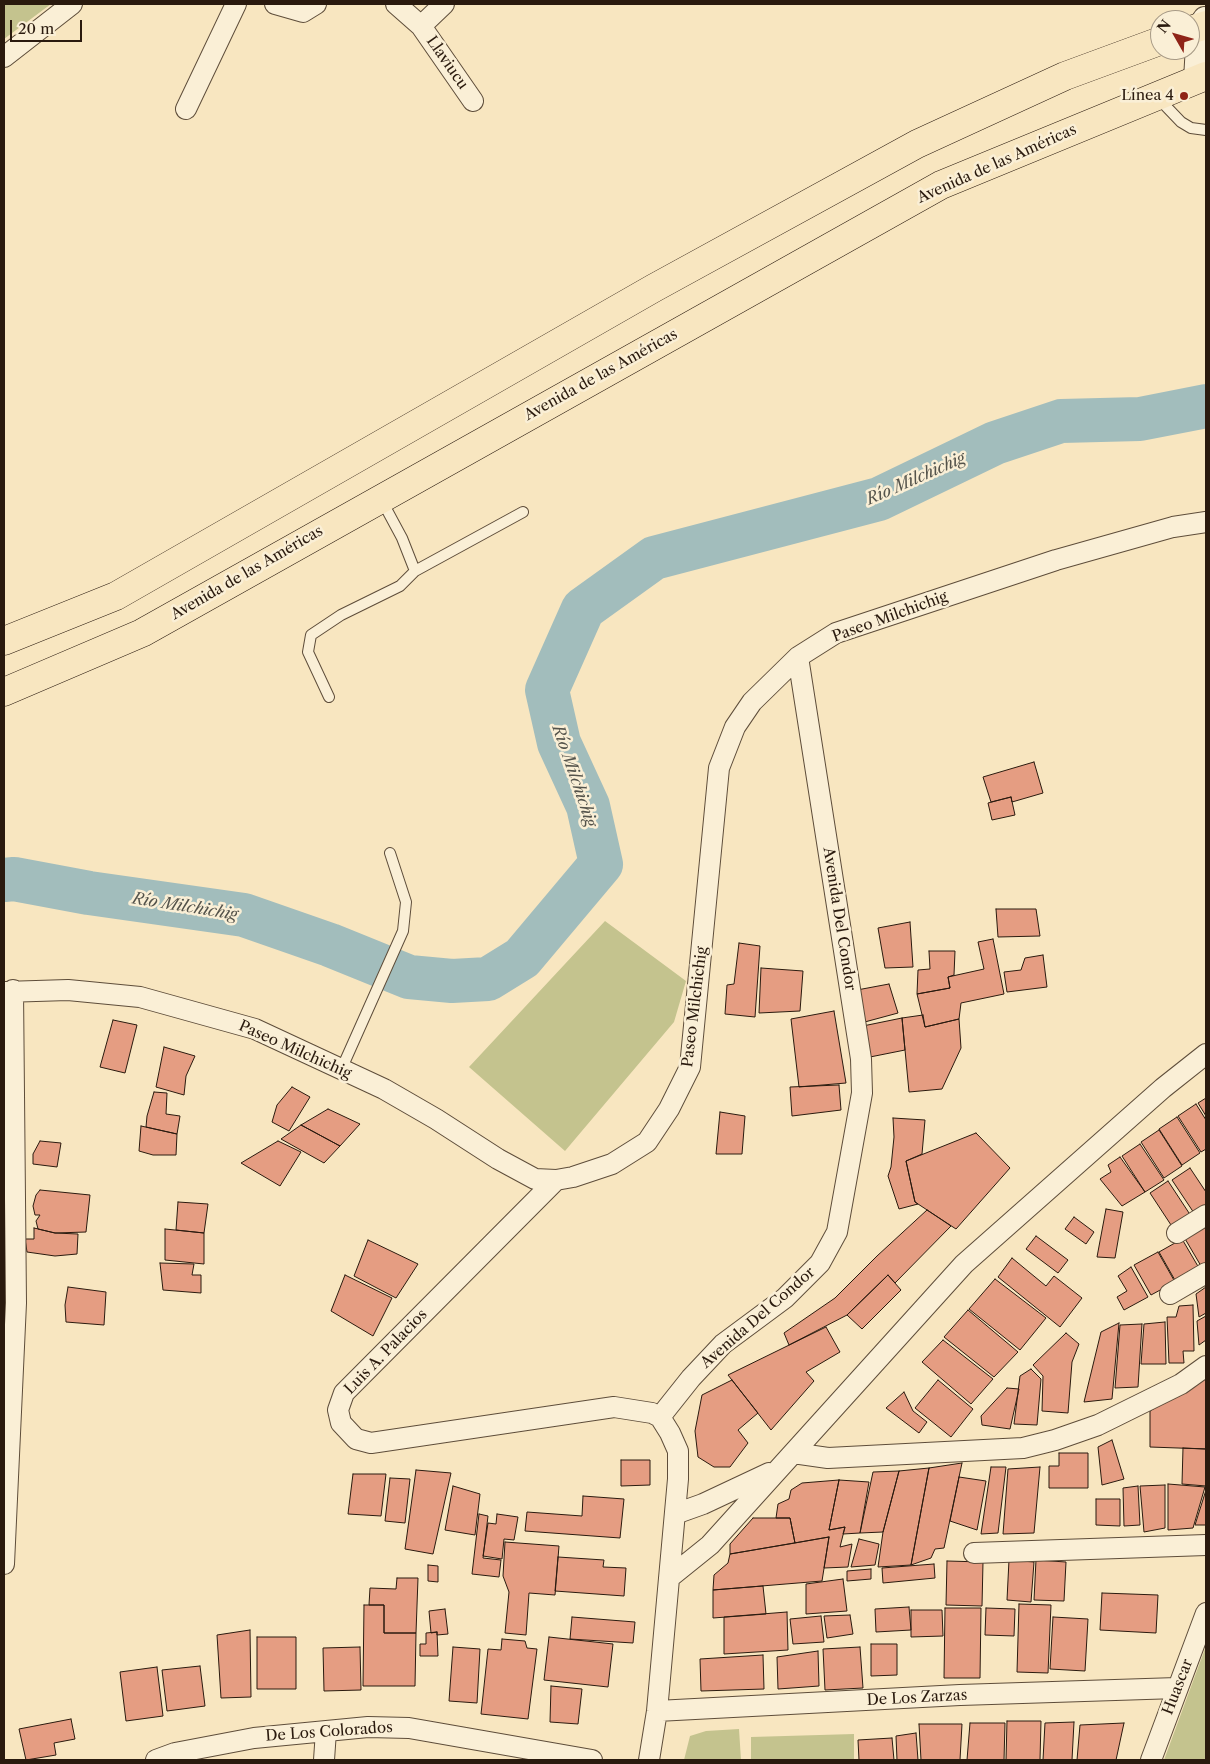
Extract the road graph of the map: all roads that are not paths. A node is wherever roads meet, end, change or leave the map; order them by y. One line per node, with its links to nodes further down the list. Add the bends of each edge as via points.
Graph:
1 (72, 4): 9 (street)
2 (236, 4): 14 (street)
3 (274, 4): 4 (street, via 303,12)
4 (316, 4)
5 (396, 4): 7 (street, Llaviucu)
6 (444, 4): 7 (street, Llaviucu)
7 (421, 26): 13 (street, Llaviucu)
8 (1150, 45): 20 (main road, via 1066,76 916,144 646,293 116,596)
9 (4, 57)
10 (1200, 60): 11 (street)
11 (1200, 78): 12 (main road, Avenida de las Américas)
12 (1156, 96): 15 (lane, via 1181,122 1191,128); 16 (main road, Avenida de las Américas, via 941,185)
13 (473, 100)
14 (186, 109)
15 (1206, 130)
16 (381, 498): 19 (lane); 22 (main road, Avenida de las Américas, via 142,633)
17 (523, 512): 19 (lane)
18 (1206, 522): 21 (street, Paseo Milchichig, via 1164,529 943,597 836,633)
19 (415, 571): 23 (lane, via 400,586 341,615 311,635 308,652)
20 (4, 640)
21 (798, 658): 28 (street, Paseo Milchichig, via 752,702 735,727 719,768 690,1067 669,1109 646,1142 612,1164); 34 (street, Avenida Del Condor, via 861,1059 862,1092 844,1202 837,1232 820,1263 785,1298 723,1344)
22 (4, 692)
23 (329, 696)
24 (390, 853): 27 (lane, via 406,902 403,932)
25 (8, 991): 27 (street, Paseo Milchichig, via 68,990 140,997 255,1029); 40 (street, via 16,1303)
26 (1206, 1054): 35 (street, via 1163,1088 964,1264)
27 (341, 1070): 28 (street, Paseo Milchichig, via 429,1114 498,1160 534,1179)
28 (556, 1180): 34 (street, Luis A. Palacios, via 344,1393 338,1410 341,1423 356,1439 371,1443 614,1407 652,1413)
29 (1206, 1215): 30 (street)
30 (1177, 1233)
31 (1206, 1273): 32 (street)
32 (1170, 1294)
33 (1206, 1366): 35 (street, via 1181,1384 1098,1425 1023,1448 828,1458)
34 (660, 1418): 37 (street, via 678,1451)
35 (793, 1453): 36 (street)
36 (778, 1469): 37 (street); 41 (street, via 710,1545)
37 (675, 1514): 41 (street)
38 (1206, 1546): 39 (street)
39 (974, 1553)
40 (4, 1564)
41 (669, 1578): 44 (street)
42 (1206, 1613): 43 (street, Huascar)
43 (1177, 1688): 44 (street, De Los Zarzas, via 960,1695); 50 (street, Huascar)
44 (657, 1711): 49 (street)
45 (326, 1731): 46 (street, De Los Colorados, via 254,1738 175,1753); 47 (street); 48 (street, De Los Colorados, via 410,1728)
46 (156, 1760)
47 (324, 1760)
48 (592, 1760)
49 (649, 1760)
50 (1151, 1760)

